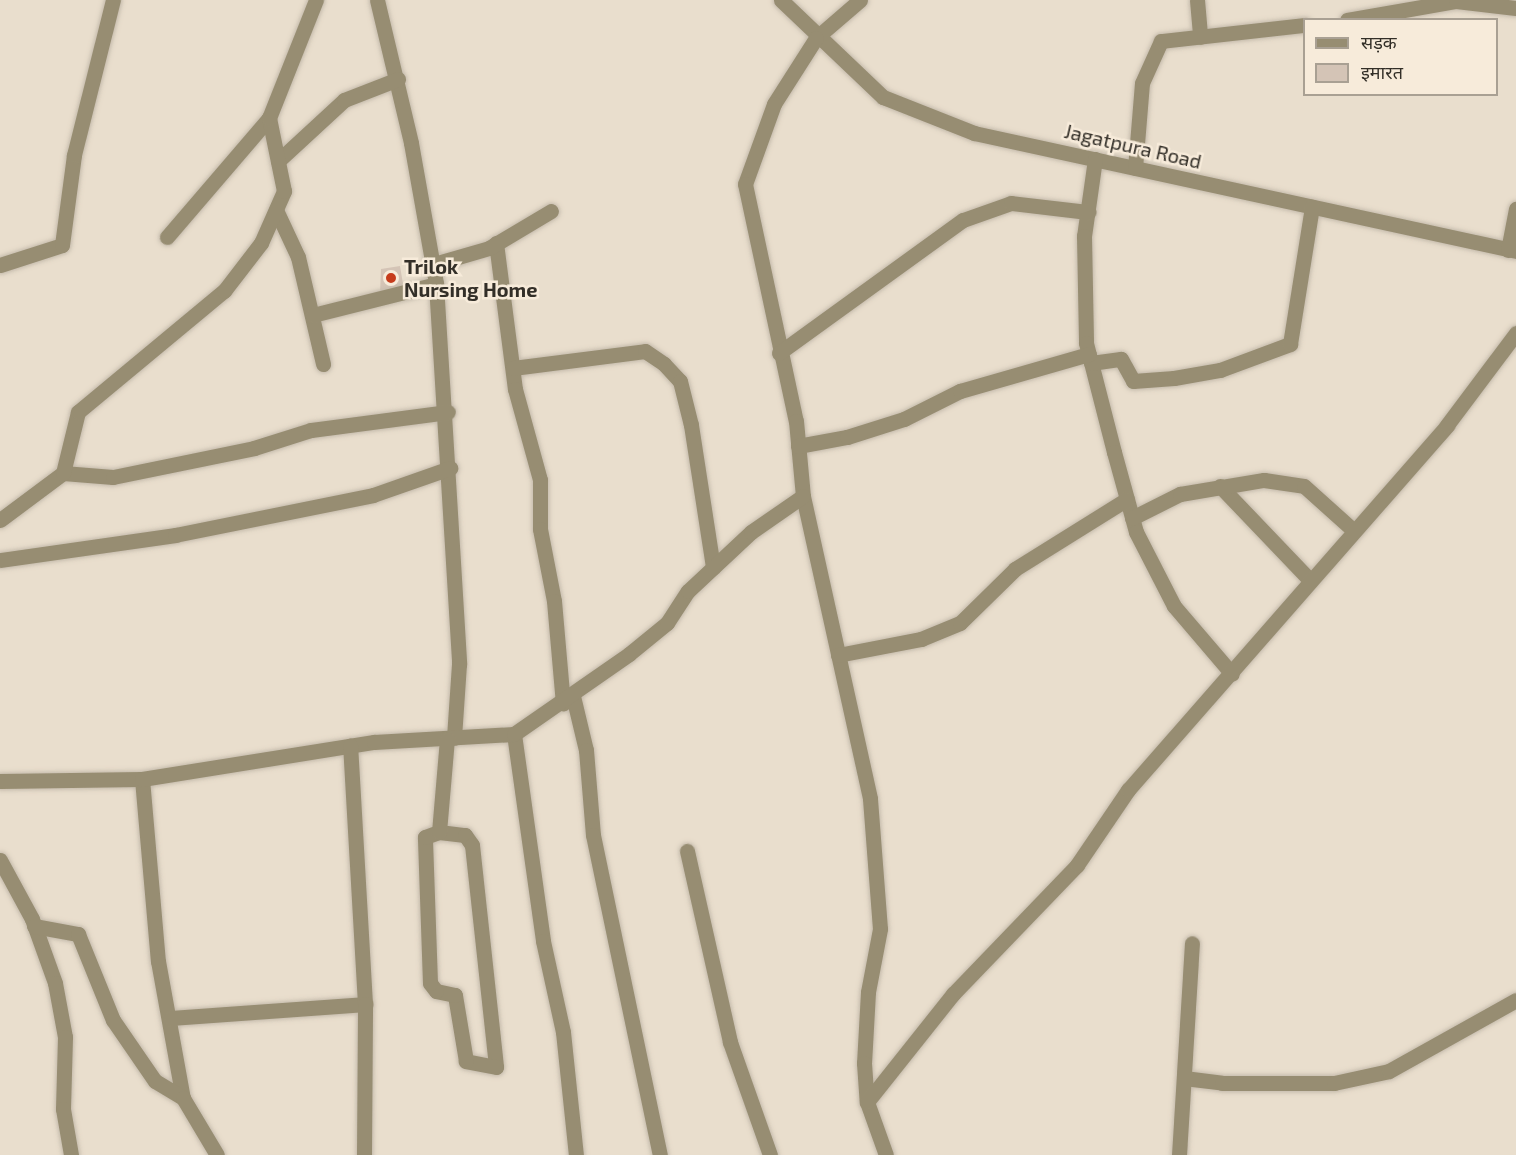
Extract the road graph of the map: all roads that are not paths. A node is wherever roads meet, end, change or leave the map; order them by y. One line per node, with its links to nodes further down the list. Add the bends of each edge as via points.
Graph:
1 (113, 0): 27 (street, via 74,155 62,244)
2 (316, 0): 14 (street)
3 (377, 0): 13 (street)
4 (781, 0): 12 (street, Jagatpura Road)
5 (860, 0): 12 (street)
6 (1197, 0): 11 (street)
7 (1406, 6): 8 (street, via 1456,1); 9 (street)
8 (1516, 8)
9 (1355, 18)
10 (1303, 25): 11 (street)
11 (1200, 37): 17 (street, via 1161,41 1142,83)
12 (816, 38): 15 (street, Jagatpura Road, via 883,97 974,133); 31 (street, via 774,104 745,184)
13 (398, 79): 16 (street, via 344,100); 26 (street)
14 (269, 118): 16 (street); 23 (street)
15 (1095, 159): 17 (street, Jagatpura Road); 22 (street)
16 (278, 160): 20 (street, via 285,191)
17 (1135, 168): 18 (street, Jagatpura Road)
18 (1311, 207): 25 (street, Jagatpura Road); 32 (street, via 1290,344 1220,370 1174,378 1133,381 1121,358)
19 (1516, 208): 25 (street)
20 (276, 210): 29 (street, via 298,257); 38 (street, via 261,243 224,291 78,412)
21 (551, 211): 24 (street)
22 (1088, 212): 31 (street, via 1011,203 963,220); 32 (street)
23 (167, 237)
24 (496, 243): 26 (street); 34 (street)
25 (1512, 251)
26 (434, 264): 28 (street)
27 (0, 265)
28 (436, 284): 29 (street); 35 (street)
29 (313, 315): 33 (street)
30 (1516, 333): 44 (street, via 1447,424)
31 (779, 352): 36 (street)
32 (1090, 359): 36 (street, via 960,391 904,419 847,437); 41 (street)
33 (323, 364)
34 (513, 368): 46 (street, via 645,351 664,364 680,381 692,425); 50 (street, via 540,480 540,529)
35 (448, 412): 37 (street); 38 (street, via 311,430 254,448 113,477)
36 (798, 446): 40 (street)
37 (450, 468): 45 (street, via 373,495 175,535); 52 (street, via 459,664)
38 (63, 473): 43 (street)
39 (1220, 486): 42 (street, via 1180,494); 44 (street, via 1264,480 1304,486); 47 (street)
40 (803, 496): 46 (street); 48 (street)
41 (1127, 499): 42 (street); 48 (street, via 1016,569 960,623 921,639)
42 (1132, 518): 49 (street, via 1174,606)
43 (0, 520)
44 (1352, 529): 47 (street)
45 (0, 560)
46 (713, 567): 50 (street, via 667,623)
47 (1309, 579): 49 (street)
48 (838, 655): 66 (street, via 870,799 880,929 868,992)
49 (1232, 674): 66 (street, via 1128,790 1077,865 953,994)
50 (568, 700): 51 (street); 71 (street, via 586,750 593,835)
51 (514, 734): 52 (street); 70 (street, via 543,941 562,1032)
52 (451, 738): 53 (street); 56 (street)
53 (350, 745): 54 (street); 62 (street)
54 (142, 779): 55 (street); 63 (street, via 158,961)
55 (0, 781)
56 (439, 832): 56 (street, via 465,835 472,845 496,1067 466,1061 455,995 436,991 430,983 425,837)
57 (687, 851): 72 (street, via 730,1042)
58 (0, 860): 59 (street)
59 (34, 927): 65 (street, via 78,934 113,1020 155,1082); 67 (street, via 55,983 65,1037 63,1110)
60 (1192, 943): 64 (street)
61 (1516, 1000): 64 (street, via 1389,1071 1334,1083 1222,1083)
62 (365, 1004): 63 (street); 69 (street)
63 (171, 1018): 65 (street)
64 (1184, 1078): 74 (street)
65 (183, 1098): 68 (street)
66 (867, 1102): 73 (street)
67 (71, 1155)
68 (217, 1155)
69 (364, 1155)
70 (576, 1155)
71 (660, 1155)
72 (770, 1155)
73 (886, 1155)
74 (1179, 1155)

